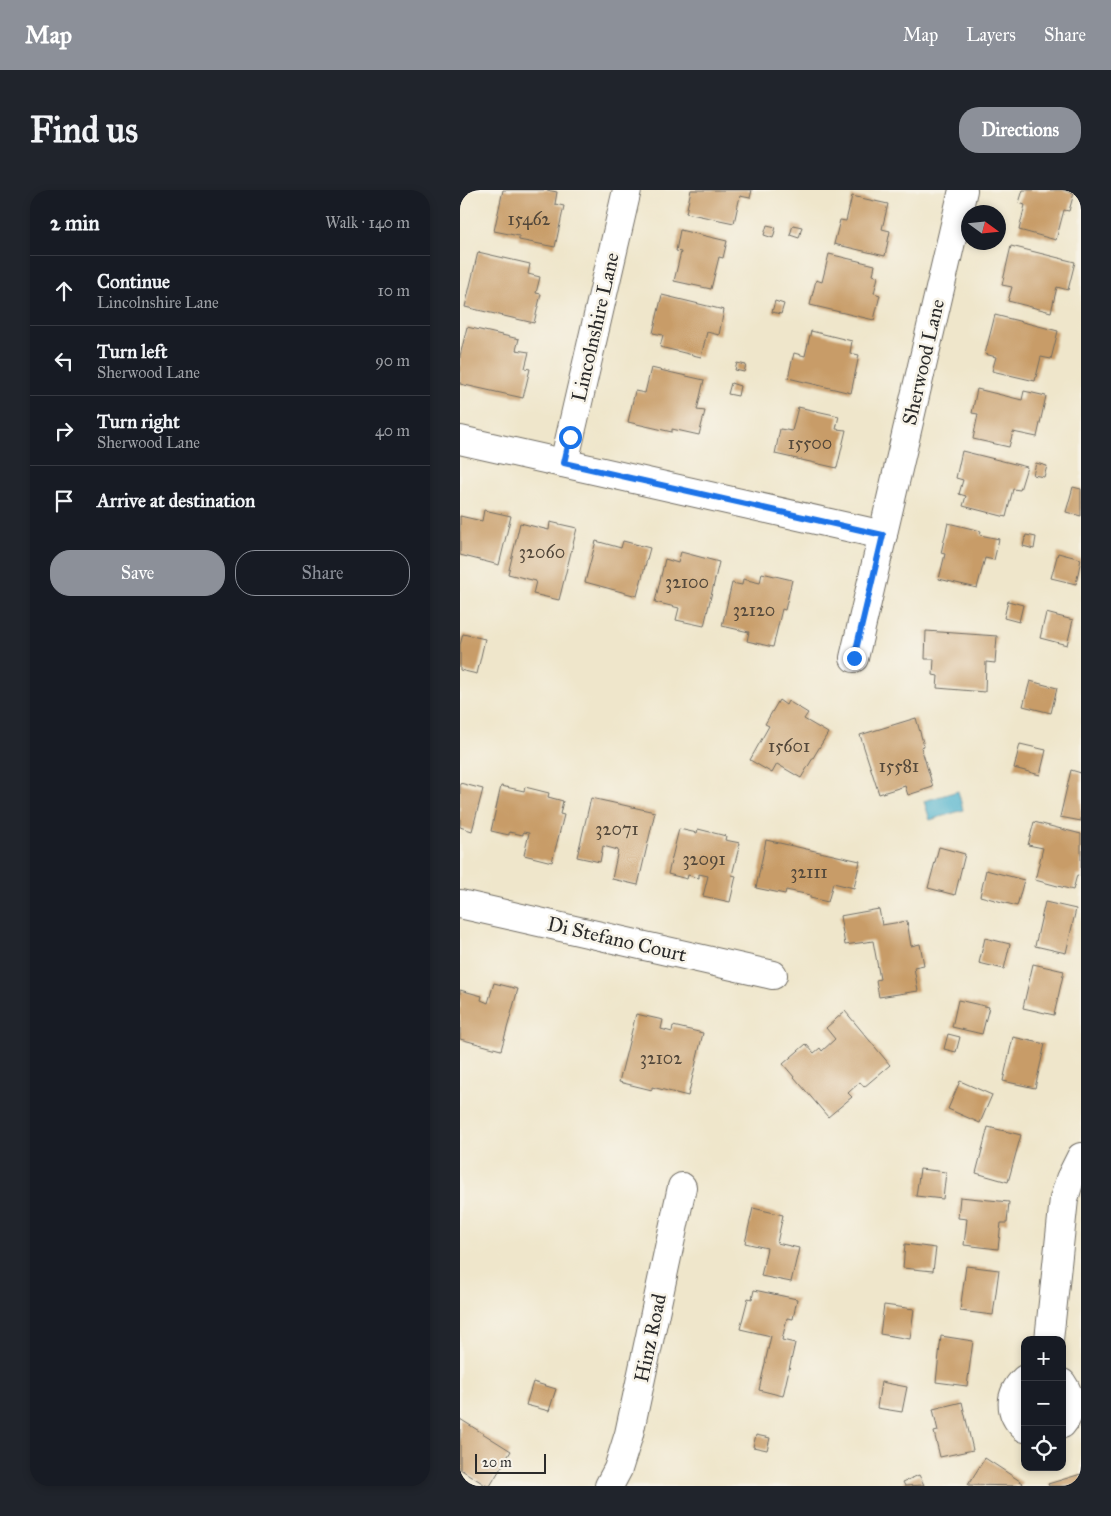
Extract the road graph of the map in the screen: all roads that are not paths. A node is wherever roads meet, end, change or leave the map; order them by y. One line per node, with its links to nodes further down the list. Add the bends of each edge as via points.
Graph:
1 (627, 190): 4 (street, Lincolnshire Lane)
2 (963, 190): 5 (street, Sherwood Lane)
3 (460, 440): 4 (street)
4 (564, 463): 5 (street)
5 (883, 535): 6 (street, Sherwood Lane)
6 (854, 658)
7 (460, 904): 8 (street, Di Stefano Court)
8 (773, 975)
9 (1081, 1156): 11 (street, via 1064,1199)
10 (682, 1187): 16 (street, Hinz Road, via 629,1434)
11 (1049, 1336)
12 (1024, 1381): 15 (street, via 1018,1386 1012,1403 1013,1413)
13 (1066, 1389): 14 (street, via 1070,1402)
14 (1066, 1417)
15 (1023, 1426)
16 (610, 1486)

